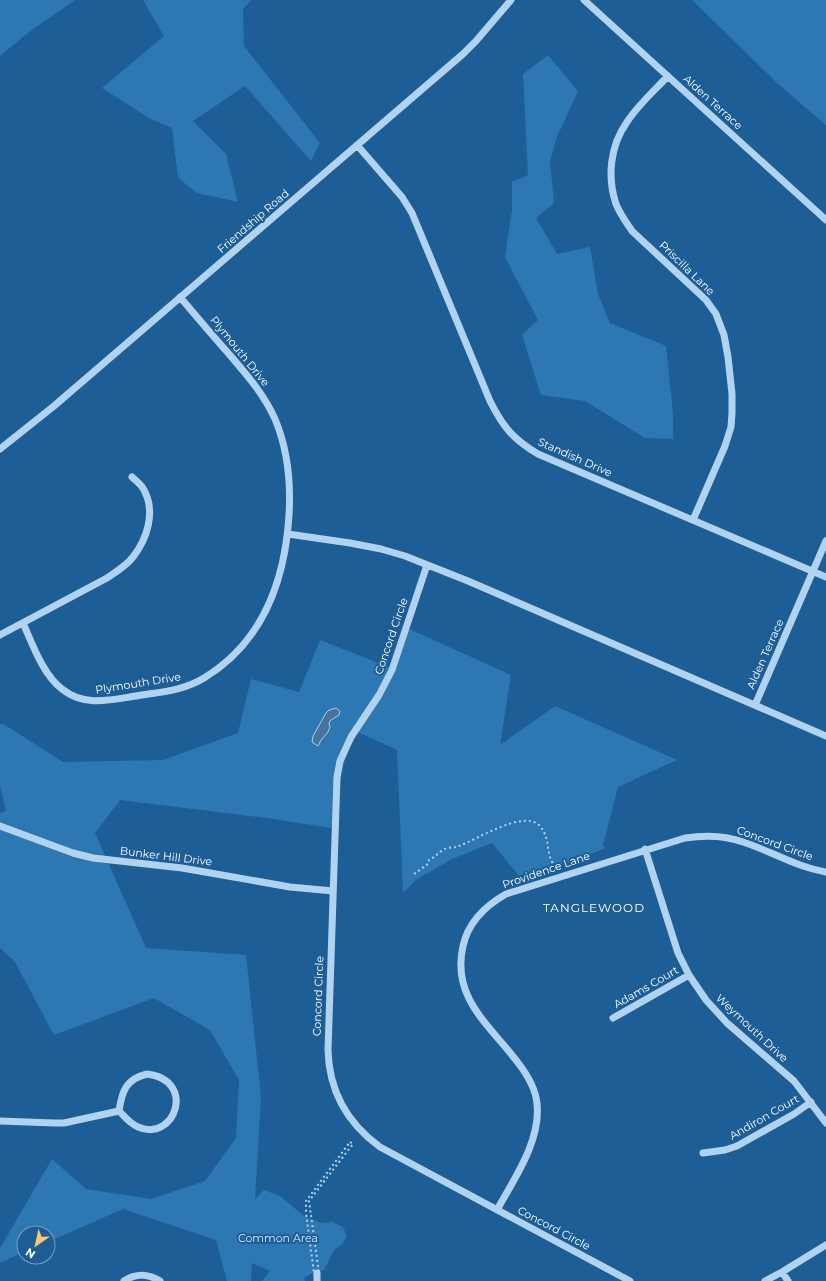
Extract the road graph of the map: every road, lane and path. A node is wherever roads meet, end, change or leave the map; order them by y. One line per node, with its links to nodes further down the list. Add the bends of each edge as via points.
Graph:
1 (511, 0): 4 (street, Friendship Road, via 472,46)
2 (584, 0): 3 (street, Alden Terrace)
3 (668, 76): 5 (street, Alden Terrace); 9 (street, Priscilla Lane, via 632,114 621,131 613,151 611,181 617,205 632,231 706,300 716,314 724,335 732,394 731,427 726,446)
4 (357, 145): 6 (street, Friendship Road); 9 (street, Standish Drive, via 402,197 412,213 490,401 514,438 538,454)
5 (826, 220)
6 (180, 297): 7 (street, Friendship Road, via 54,406); 10 (street, Plymouth Drive, via 254,383 275,419 289,470 291,497)
7 (0, 448)
8 (132, 477): 15 (street, via 144,490 150,514 145,534 132,558 107,578)
9 (693, 520): 13 (street, Standish Drive)
10 (288, 534): 12 (street, via 381,549); 15 (street, Plymouth Drive, via 279,580 256,628 221,667 203,679 176,690 103,701 83,700 72,696 56,684 47,671)
11 (826, 541): 13 (street, Alden Terrace)
12 (427, 565): 17 (street); 24 (street, Concord Circle, via 390,675 351,737 340,762 337,777)
13 (813, 572): 14 (street, Standish Drive); 17 (street, Alden Terrace)
14 (826, 577)
15 (23, 623): 16 (street)
16 (0, 635)
17 (755, 705): 18 (street, Alden Terrace)
18 (826, 736)
19 (0, 826): 24 (street, Bunker Hill Drive, via 93,858 182,868 290,887)
20 (645, 850): 21 (street, Concord Circle, via 685,838 719,836); 23 (street, Providence Lane); 25 (street, Weymouth Drive, via 678,953)
21 (826, 872)
22 (414, 874): 23 (path, via 428,864 429,860 448,848 458,847 504,825 527,822 535,823 544,832 550,857)
23 (560, 876): 32 (street, Providence Lane, via 506,894 489,905 468,931 461,953 461,975 467,997 528,1076 537,1104 533,1142)
24 (333, 891): 32 (street, Concord Circle, via 328,1050 330,1073 338,1098 361,1132 380,1147)
25 (689, 975): 26 (street, Adams Court); 27 (street, Weymouth Drive, via 713,1009 794,1081)
26 (613, 1018)
27 (811, 1102): 30 (street, Weymouth Drive); 31 (street, Andiron Court, via 737,1146)
28 (119, 1111): 28 (street, via 124,1089 138,1076 157,1075 166,1080 174,1091 176,1107 169,1121 161,1127 145,1129 136,1126); 29 (street, via 54,1124)
29 (0, 1121)
30 (826, 1123)
31 (703, 1153)
32 (497, 1210): 38 (street, Concord Circle)
33 (826, 1245): 34 (street)
34 (782, 1272): 39 (street); 40 (street)
35 (317, 1277): 35 (path, via 319,1274 309,1201 353,1144 350,1142 306,1201 314,1273)
36 (124, 1281): 37 (street, via 140,1274)
37 (160, 1281)
38 (630, 1281)
39 (765, 1281)
40 (788, 1281)

